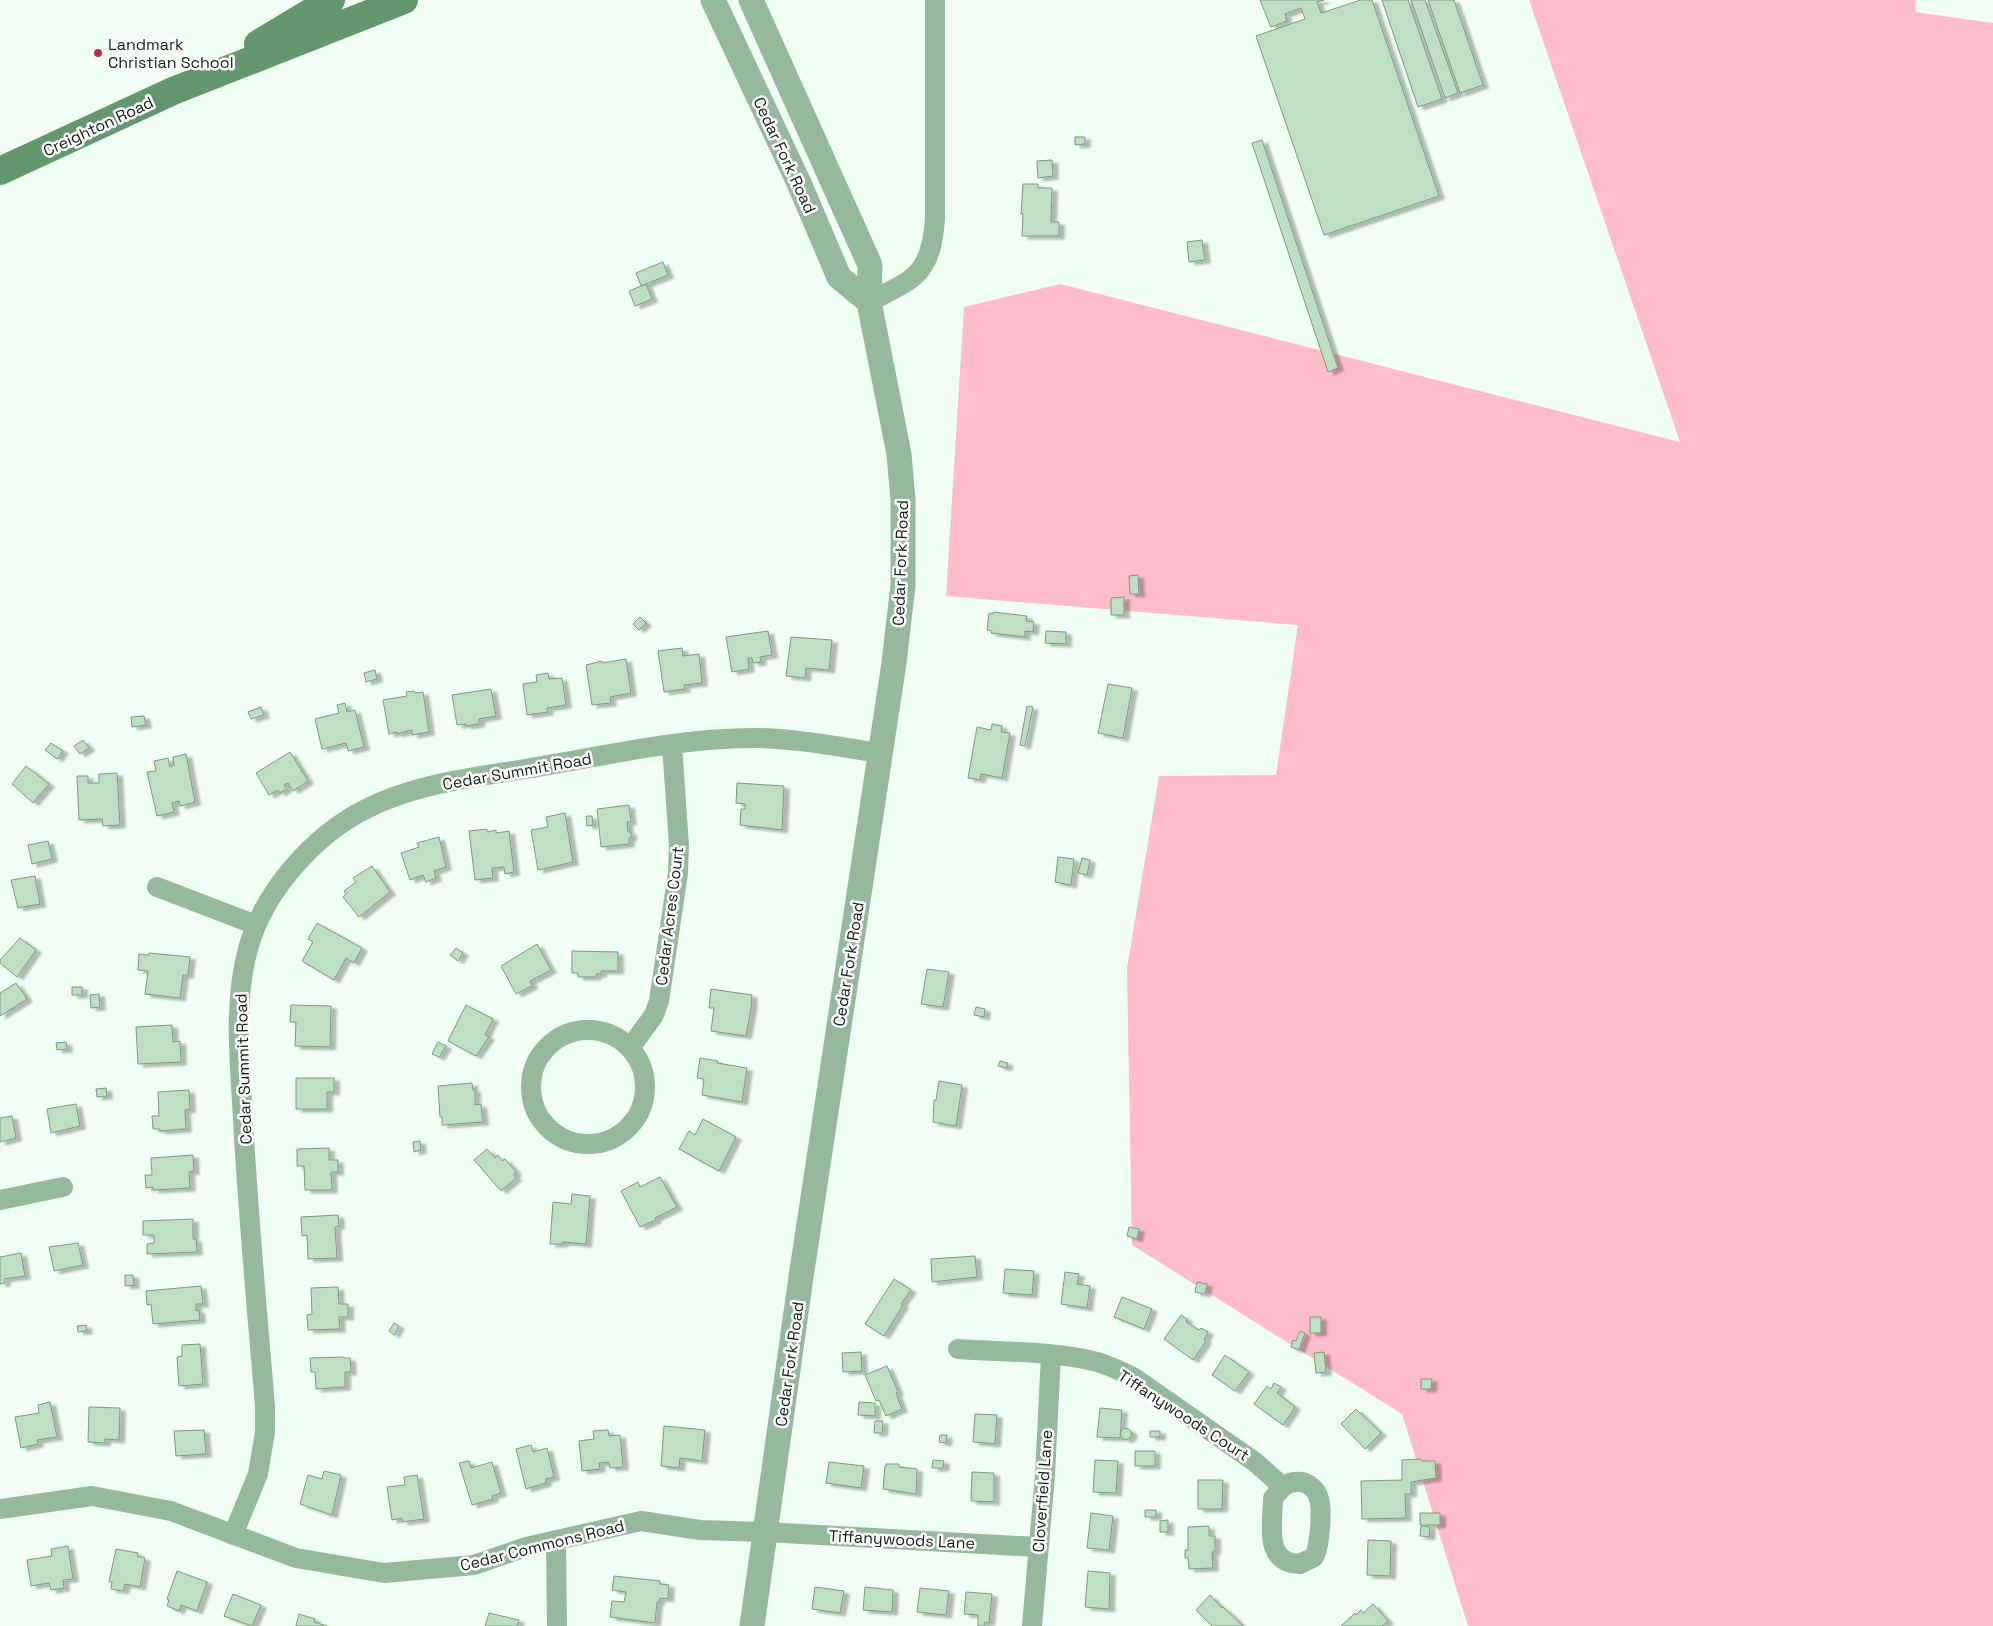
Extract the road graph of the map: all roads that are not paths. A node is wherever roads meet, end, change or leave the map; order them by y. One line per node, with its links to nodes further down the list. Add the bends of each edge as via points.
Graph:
1 (331, 0): 6 (main road, Creighton Road)
2 (404, 0): 6 (main road, Creighton Road)
3 (712, 0): 8 (street, Cedar Fork Road, via 840,277)
4 (751, 0): 8 (street, Cedar Fork Road, via 870,265)
5 (935, 0): 8 (street, via 933,245 923,267 912,279)
6 (196, 82): 7 (main road, Creighton Road)
7 (0, 171)
8 (868, 302): 10 (street, Cedar Fork Road, via 899,454 903,500 903,585)
9 (672, 745): 10 (street, Cedar Summit Road, via 757,738); 12 (street, Cedar Summit Road, via 454,781 395,796 336,827 310,849 287,876); 13 (street, Cedar Acres Court, via 679,845 675,898 659,1001 654,1015)
10 (880, 753): 20 (street, Cedar Fork Road)
11 (157, 888): 12 (street)
12 (256, 926): 21 (street, Cedar Summit Road, via 243,968 238,1030 265,1432 258,1474)
13 (630, 1048): 13 (street, via 608,1034 583,1030 548,1045 534,1066 531,1078 538,1116 546,1126 567,1140 580,1143 605,1141 627,1128 636,1118 645,1095 642,1070)
14 (63, 1187): 15 (street)
15 (0, 1200)
16 (958, 1349): 17 (street, Tiffanywoods Court)
17 (1051, 1356): 18 (street, Tiffanywoods Court, via 1094,1361 1133,1377 1255,1462); 23 (street, Cloverfield Lane)
18 (1283, 1488)
19 (0, 1509): 21 (street, Cedar Commons Road, via 92,1496 171,1511)
20 (765, 1532): 22 (street, Cedar Commons Road, via 700,1530 641,1521); 23 (street, Tiffanywoods Lane); 25 (street, Cedar Fork Road)
21 (232, 1534): 22 (street, Cedar Commons Road, via 296,1558 384,1573 474,1565)
22 (556, 1540): 24 (street)
23 (1038, 1547): 26 (street, Cloverfield Lane)
24 (557, 1626)
25 (752, 1626)
26 (1032, 1626)

